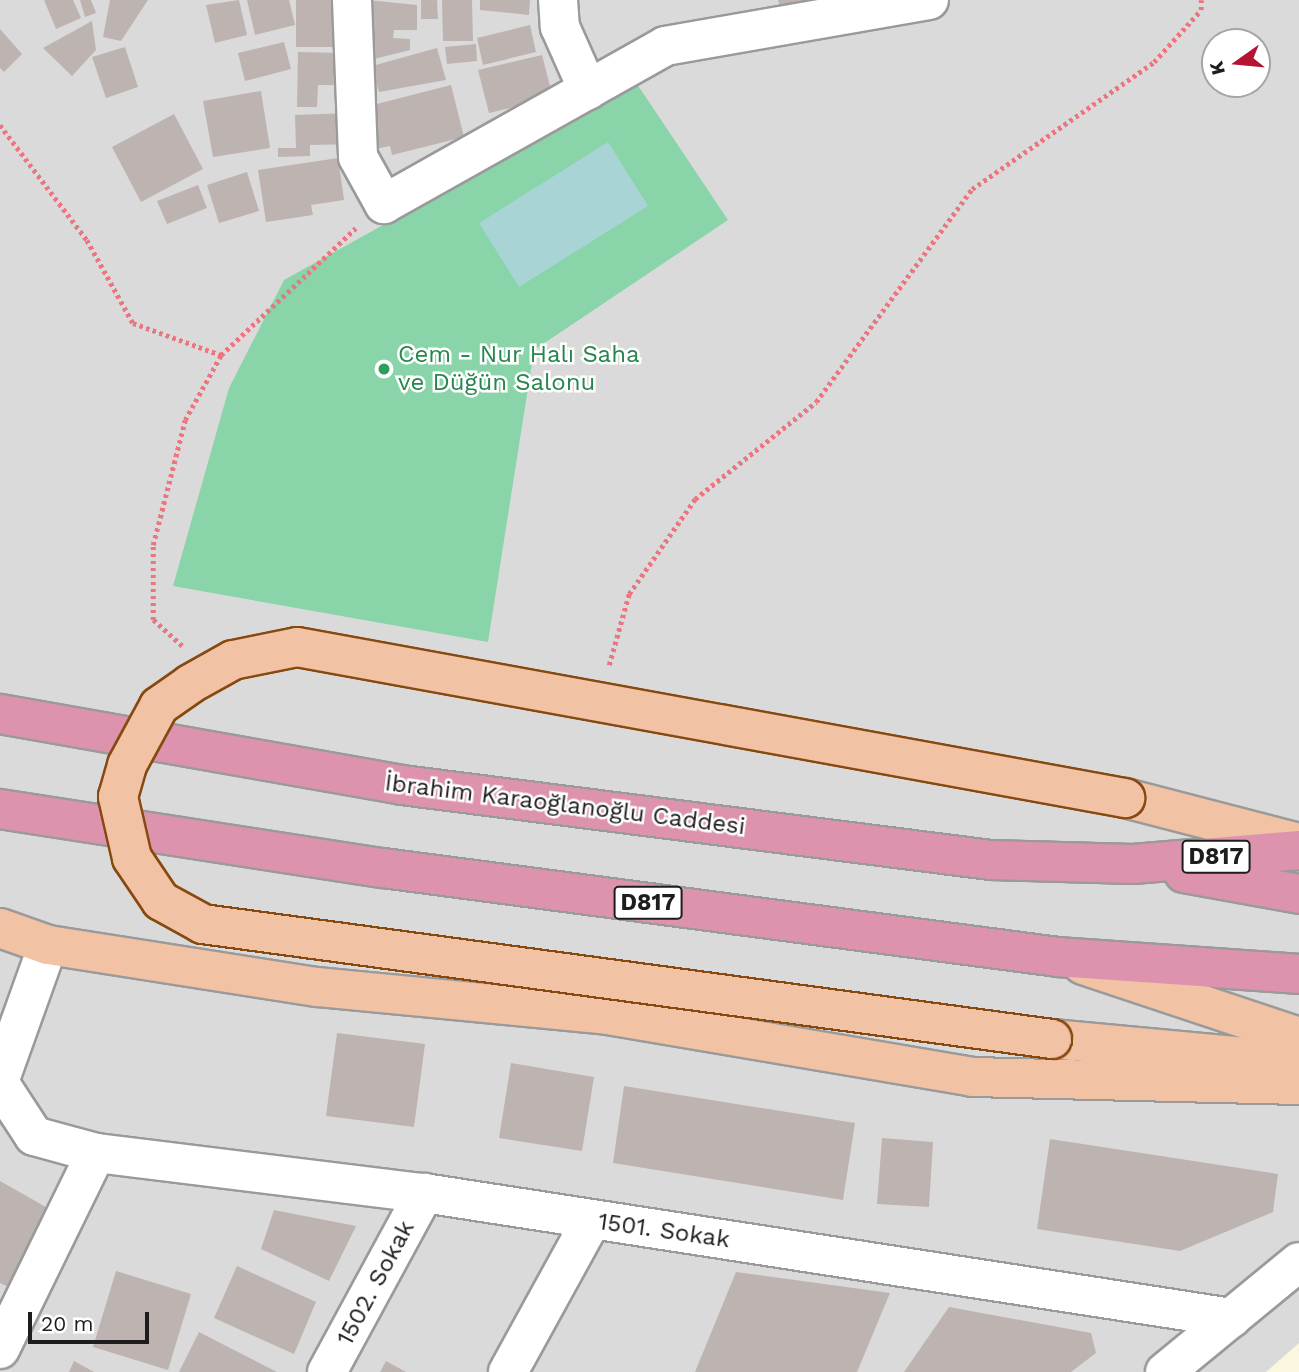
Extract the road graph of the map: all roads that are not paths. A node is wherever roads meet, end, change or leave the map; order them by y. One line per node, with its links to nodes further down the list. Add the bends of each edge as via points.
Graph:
1 (352, 0): 5 (street, via 358,157 384,204)
2 (558, 0): 5 (street, via 560,27)
3 (929, 0): 4 (street)
4 (770, 13): 5 (street, via 665,46)
5 (588, 90)
6 (0, 714): 10 (highway, İbrahim Karaoğlanoğlu Caddesi / D817, via 402,785 991,860)
7 (0, 809): 14 (highway, D817, via 383,868)
8 (1299, 844): 17 (main road, bridge, via 1125,798 297,647 233,660 159,706 127,765 118,797 139,868 161,901 203,924 1052,1039)
9 (1299, 850): 10 (highway, D817)
10 (1133, 864): 11 (highway)
11 (1299, 894)
12 (0, 928): 13 (main road)
13 (48, 945): 18 (street); 19 (main road, via 317,987 607,1015 972,1077)
14 (1058, 957): 15 (highway, D817); 16 (main road)
15 (1299, 975)
16 (1299, 1037)
17 (1299, 1062)
18 (0, 1082): 20 (street, 1501. Sokak, via 34,1136)
19 (1299, 1085)
20 (96, 1153): 21 (street, 1501. Sokak); 25 (street)
21 (424, 1193): 22 (street, 1501. Sokak); 26 (street, 1502. Sokak)
22 (591, 1221): 24 (street, 1501. Sokak); 27 (street)
23 (1299, 1262): 24 (street)
24 (1231, 1318): 28 (street)
25 (0, 1349)
26 (327, 1372)
27 (508, 1372)
28 (1165, 1372)

